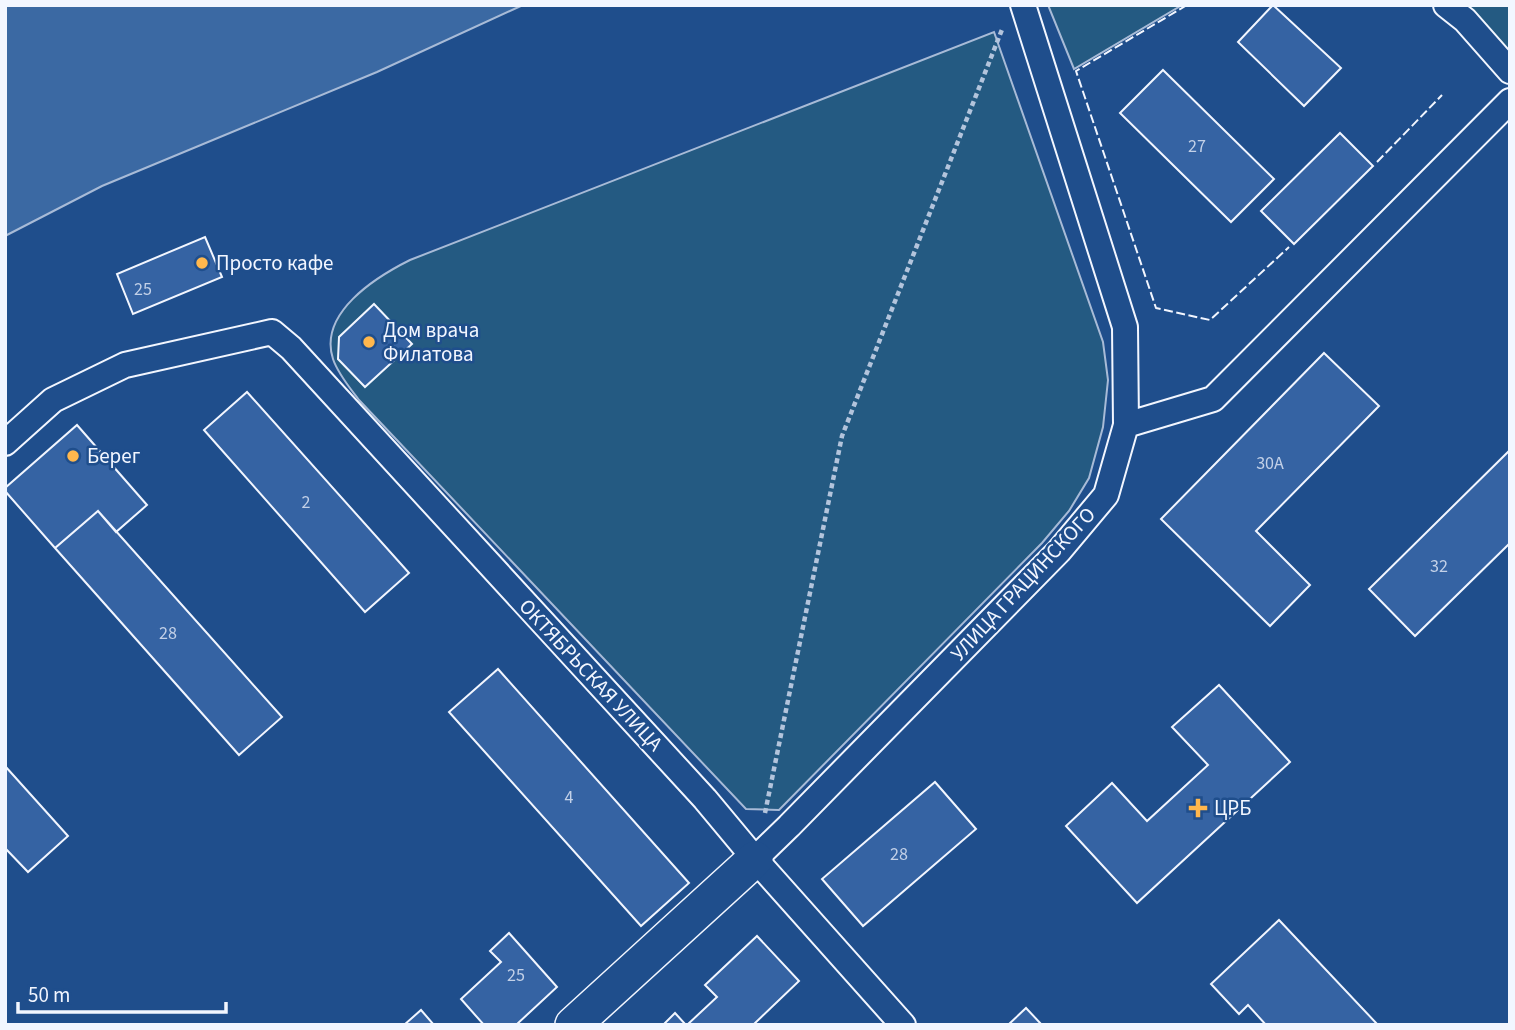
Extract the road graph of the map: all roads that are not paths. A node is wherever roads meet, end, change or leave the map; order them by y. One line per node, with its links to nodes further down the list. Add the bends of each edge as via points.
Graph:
1 (1015, 12): 5 (street, УЛИЦА ГРАЦИНСКОГО, via 1125,327)
2 (1455, 13): 3 (street)
3 (1510, 71)
4 (1510, 101): 5 (street, via 1213,399)
5 (1126, 425): 7 (street, УЛИЦА ГРАЦИНСКОГО, via 1106,495 1059,551)
6 (5, 443): 7 (street, ОКТЯБРЬСКАЯ УЛИЦА, via 53,400 125,365 272,332)
7 (755, 859): 8 (street, УЛИЦА ГРАЦИНСКОГО); 9 (street, ОКТЯБРЬСКАЯ УЛИЦА)
8 (573, 1025)
9 (903, 1025)

